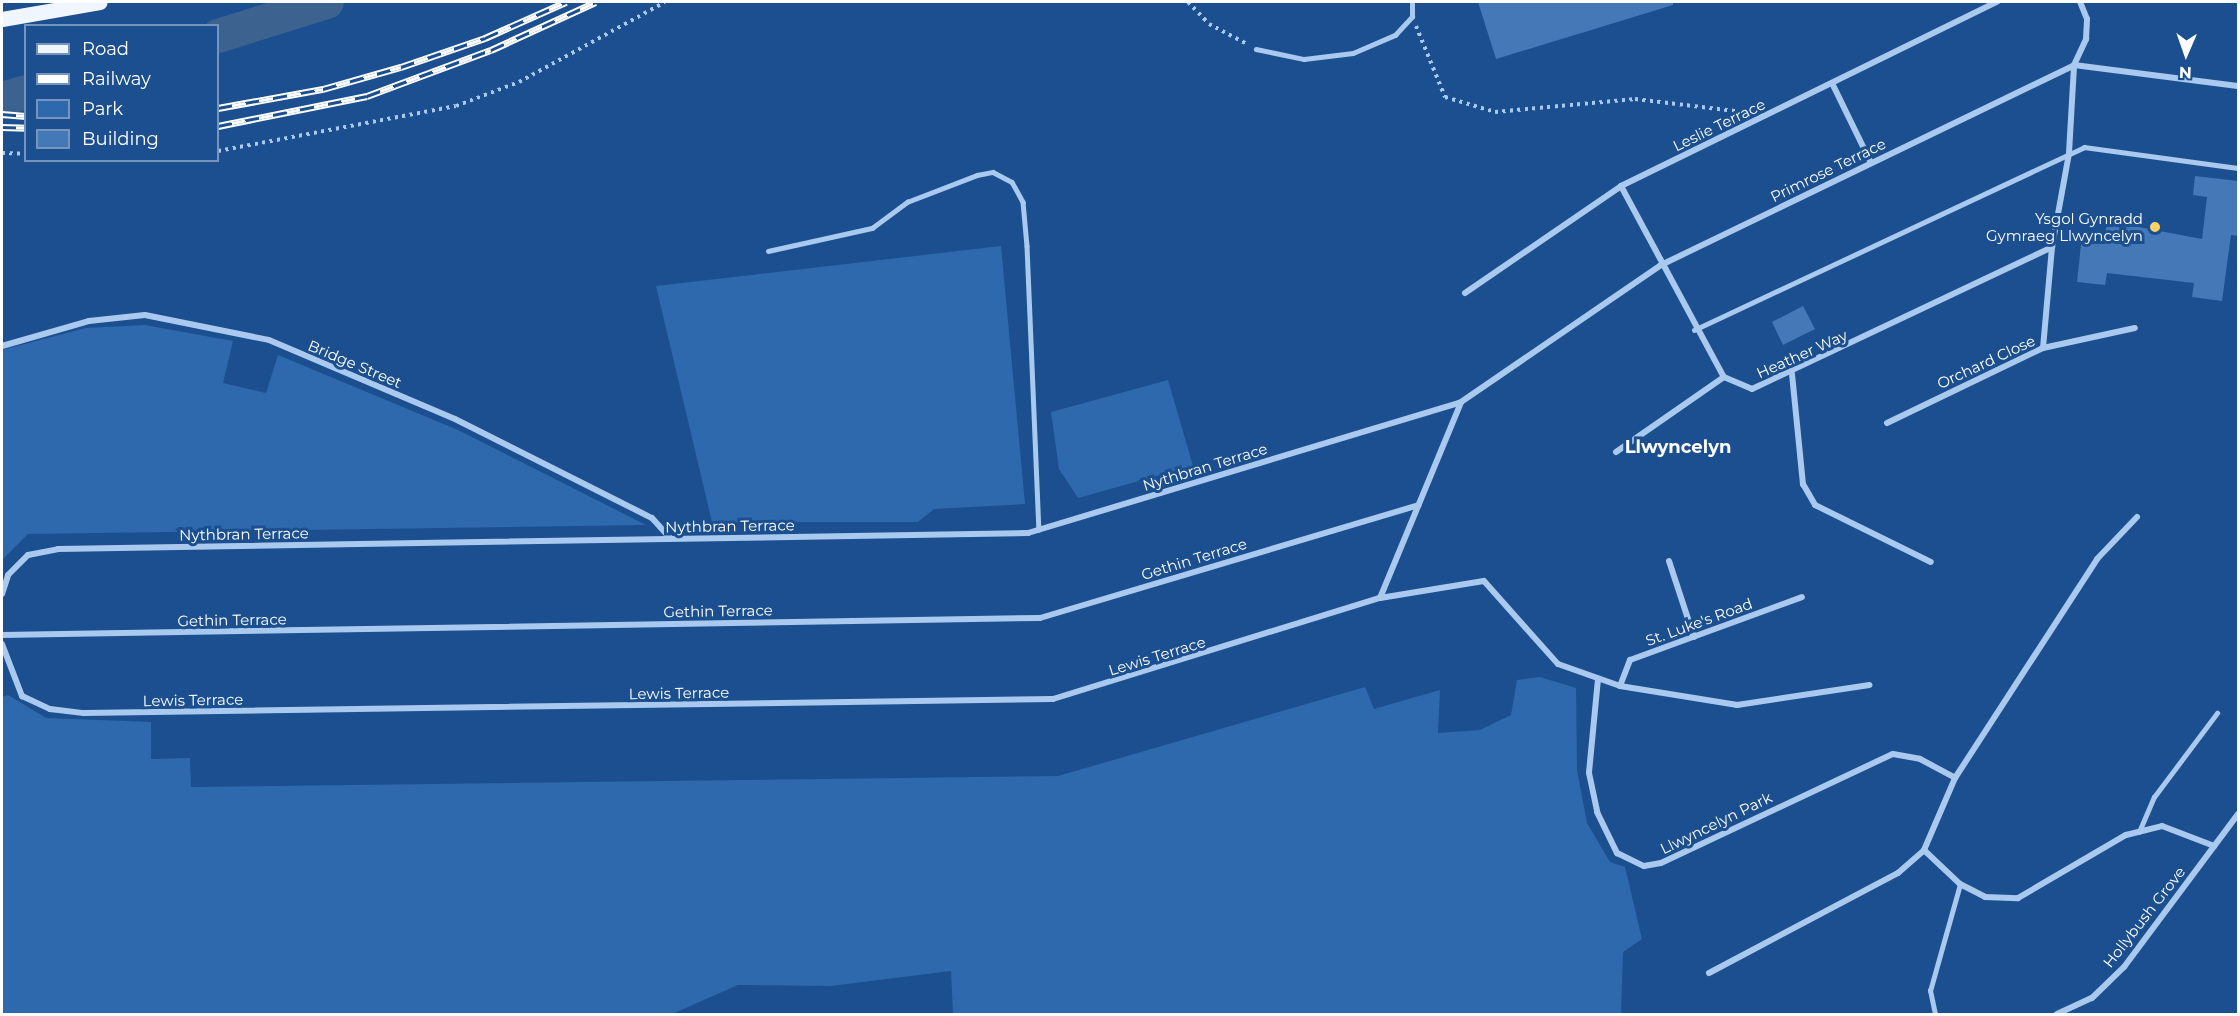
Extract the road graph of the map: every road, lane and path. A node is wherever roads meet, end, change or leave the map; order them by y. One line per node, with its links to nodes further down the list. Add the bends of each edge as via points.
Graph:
1 (100, 2): 8 (main road)
2 (665, 2): 14 (path, via 519,82 456,106)
3 (1188, 2): 9 (path, via 1209,24)
4 (1412, 2): 7 (lane)
5 (1997, 2): 11 (street, Leslie Terrace)
6 (2080, 2): 10 (street, via 2087,19 2086,39)
7 (1412, 17): 9 (lane, via 1395,35 1353,53 1304,59); 13 (path, via 1445,97 1496,112 1635,99)
8 (2, 19)
9 (1256, 49)
10 (2074, 65): 12 (street); 16 (street); 18 (street, Primrose Terrace)
11 (1832, 83): 13 (street, Leslie Terrace); 18 (street)
12 (2238, 86)
13 (1765, 116): 20 (street, Leslie Terrace)
14 (219, 151)
15 (2, 153): 17 (path)
16 (2069, 153): 19 (lane, via 2084,147); 21 (street); 26 (lane)
17 (24, 154)
18 (1871, 163): 23 (street, Primrose Terrace)
19 (2238, 168)
20 (1621, 186): 23 (street); 24 (street, Leslie Terrace)
21 (2052, 247): 28 (street); 29 (street, Heather Way)
22 (768, 251): 36 (lane, via 872,228 907,202 977,175 993,172 1012,182 1023,202 1027,246)
23 (1661, 265): 26 (street); 31 (street, Primrose Terrace)
24 (1465, 293)
25 (2135, 328): 28 (street, Orchard Close)
26 (1694, 330): 30 (street)
27 (2, 346): 37 (street, Bridge Street, via 89,321 145,315 269,340 455,419 652,518)
28 (2043, 348): 32 (street, Orchard Close)
29 (1792, 374): 30 (street, Heather Way, via 1752,389); 39 (street, via 1803,484 1815,505)
30 (1724, 377): 33 (street)
31 (1461, 402): 34 (street); 36 (street, Nythbran Terrace)
32 (1887, 423)
33 (1616, 452)
34 (1419, 505): 42 (street); 43 (street, Gethin Terrace, via 1040,618)
35 (2137, 517): 50 (street, via 2097,559)
36 (1039, 530): 37 (street, Nythbran Terrace)
37 (671, 539): 40 (street, Nythbran Terrace, via 58,549 28,555 8,575)
38 (1669, 561): 44 (street)
39 (1931, 562)
40 (2, 594)
41 (1802, 597): 44 (street, St. Luke's Road)
42 (1380, 598): 45 (street, Lewis Terrace, via 1053,699 84,713 50,709 22,696); 46 (street, via 1484,581 1558,664)
43 (2, 635)
44 (1694, 637): 48 (street, St. Luke's Road, via 1630,660)
45 (2, 644)
46 (1598, 679): 48 (street); 50 (street, Llwyncelyn Park, via 1589,773 1597,812 1617,853 1644,866 1661,863 1893,754 1920,759)
47 (1869, 685): 48 (street, via 1737,705)
48 (1620, 686)
49 (2217, 713): 52 (lane, via 2154,797)
50 (1955, 778): 54 (street)
51 (2238, 814): 53 (street, Hollybush Grove)
52 (2139, 832): 53 (street, via 2162,826); 55 (street, via 2018,898 1985,897)
53 (2214, 846): 58 (street, Hollybush Grove, via 2124,966 2092,998)
54 (1924, 850): 55 (street); 56 (street, via 1898,873)
55 (1960, 884): 57 (lane, via 1930,991)
56 (1709, 973)
57 (1935, 1014)
58 (2057, 1014)

